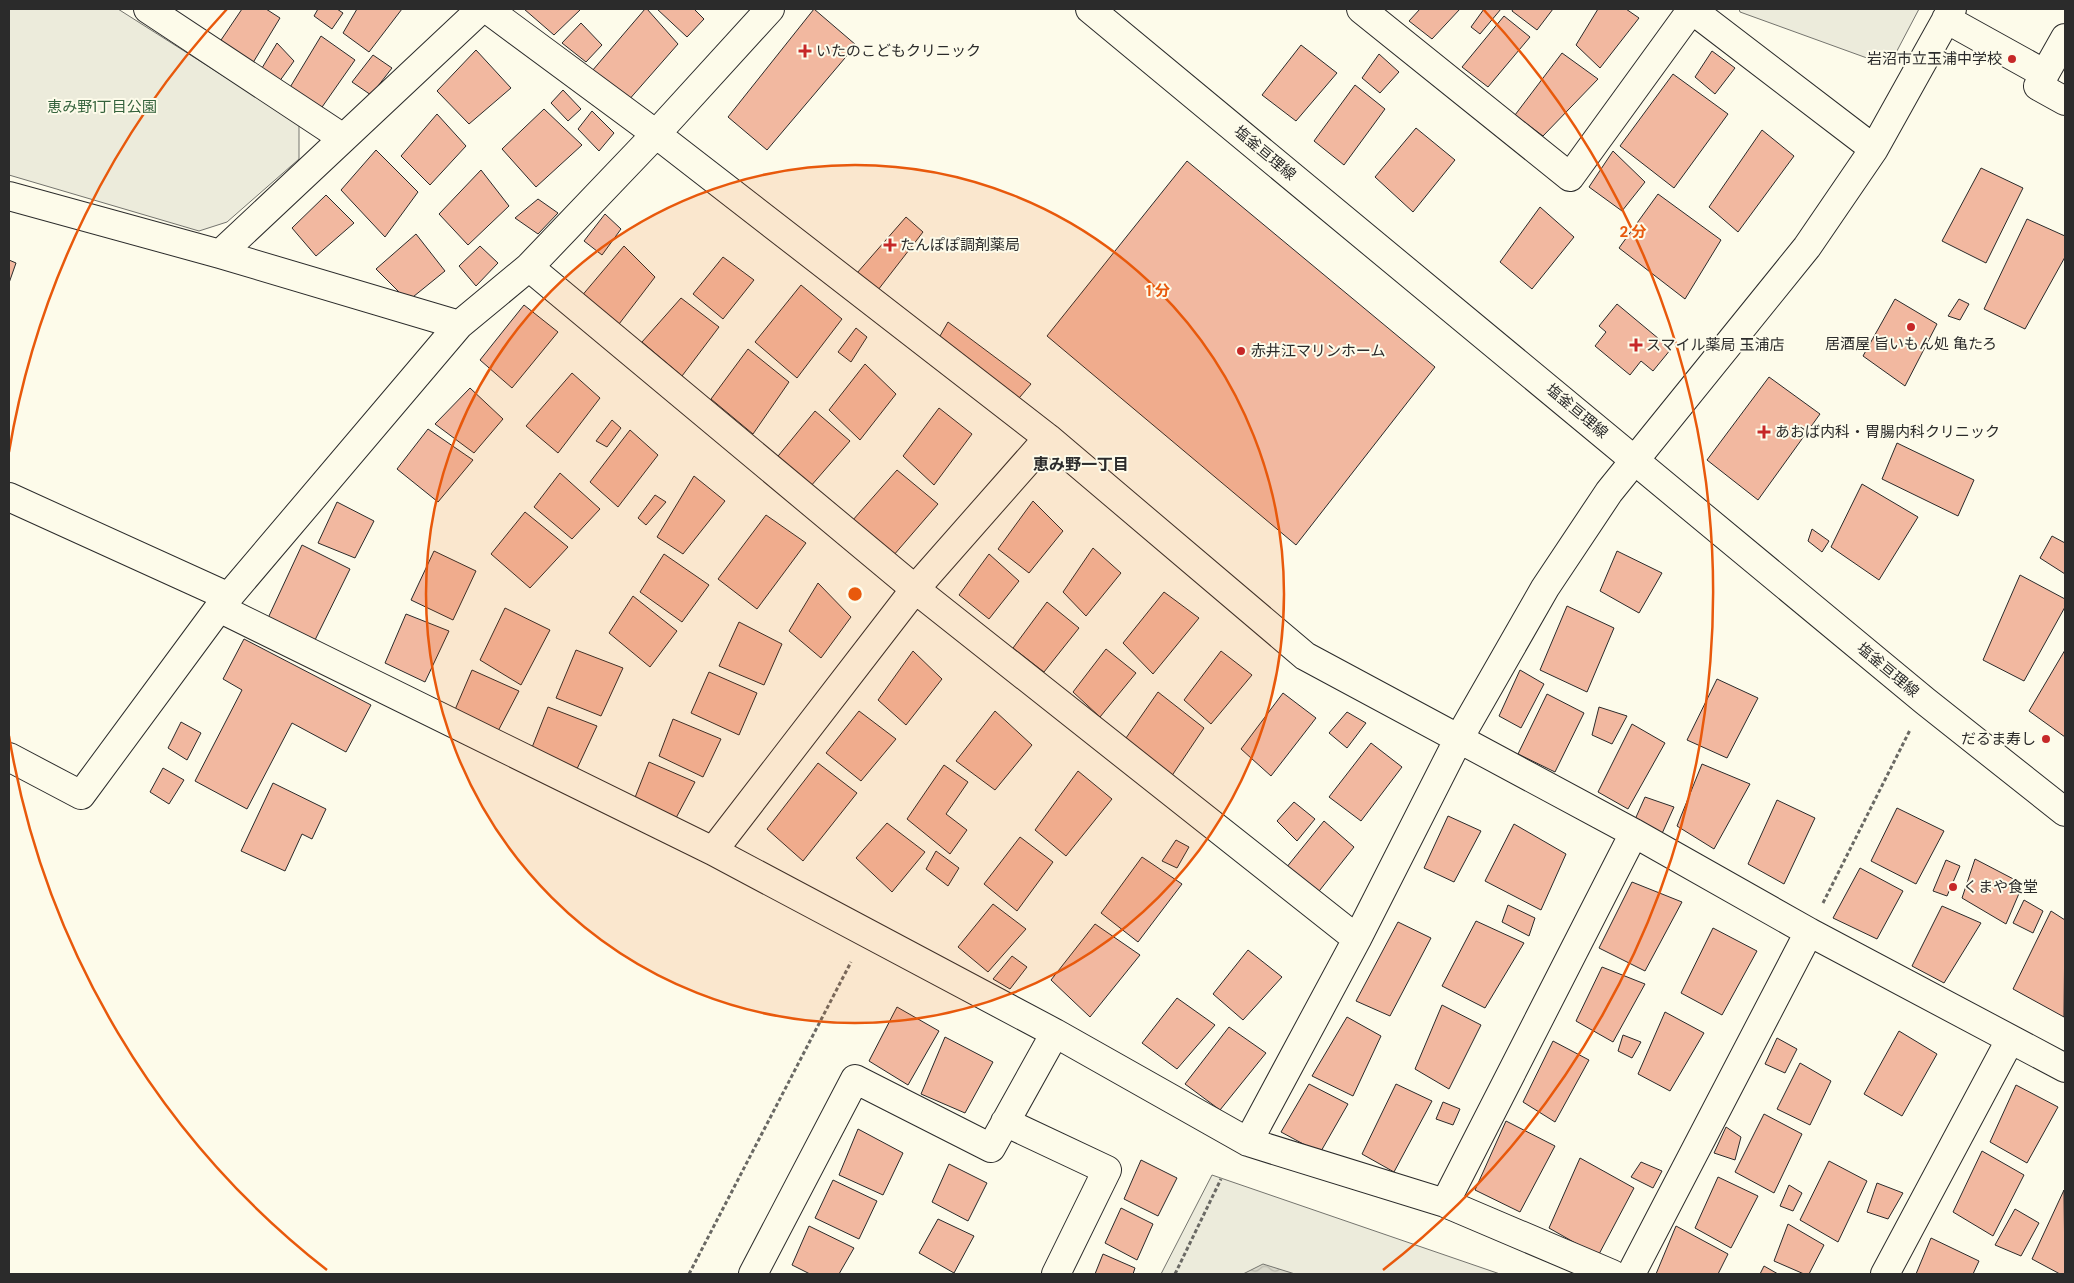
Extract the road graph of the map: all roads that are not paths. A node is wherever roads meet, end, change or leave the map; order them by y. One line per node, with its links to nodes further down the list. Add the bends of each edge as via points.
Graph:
1 (148, 9): 13 (street)
2 (481, 9): 13 (street)
3 (487, 9): 12 (street)
4 (770, 9): 12 (street)
5 (1090, 9): 20 (street, 塩釜亘理線)
6 (1361, 9): 7 (street, via 1570,177)
7 (1692, 9): 14 (street)
8 (1949, 14): 10 (street); 14 (street)
9 (2065, 38): 10 (street)
10 (2045, 74): 11 (street, via 2038,86)
11 (2065, 101)
12 (656, 134): 17 (street); 19 (street)
13 (343, 138): 16 (street)
14 (1874, 150): 20 (street, via 1807,247)
15 (9, 196): 16 (street)
16 (220, 254): 18 (street)
17 (529, 268): 18 (street); 22 (street)
18 (459, 325): 23 (street)
19 (1048, 438): 22 (street); 24 (street, via 1305,656)
20 (1634, 458): 24 (street, via 1598,506 1545,588); 26 (street, 塩釜亘理線, via 1925,701)
21 (9, 497): 23 (street)
22 (915, 589): 28 (street); 30 (street)
23 (224, 602): 25 (street, via 80,795); 28 (street)
24 (1458, 740): 27 (street); 30 (street)
25 (9, 757)
26 (2065, 812)
27 (1634, 833): 29 (street); 36 (street)
28 (713, 851): 31 (street)
29 (1809, 932): 32 (street); 40 (street)
30 (1357, 938): 35 (street)
31 (1055, 1033): 34 (street); 35 (street)
32 (2010, 1040): 33 (street); 41 (street)
33 (2065, 1068)
34 (1005, 1122): 37 (street, via 991,1148 855,1079); 38 (street, via 1107,1170)
35 (1248, 1142): 36 (street)
36 (1445, 1203): 39 (street)
37 (753, 1274)
38 (1056, 1274)
39 (1612, 1274)
40 (1631, 1274)
41 (1885, 1274)

